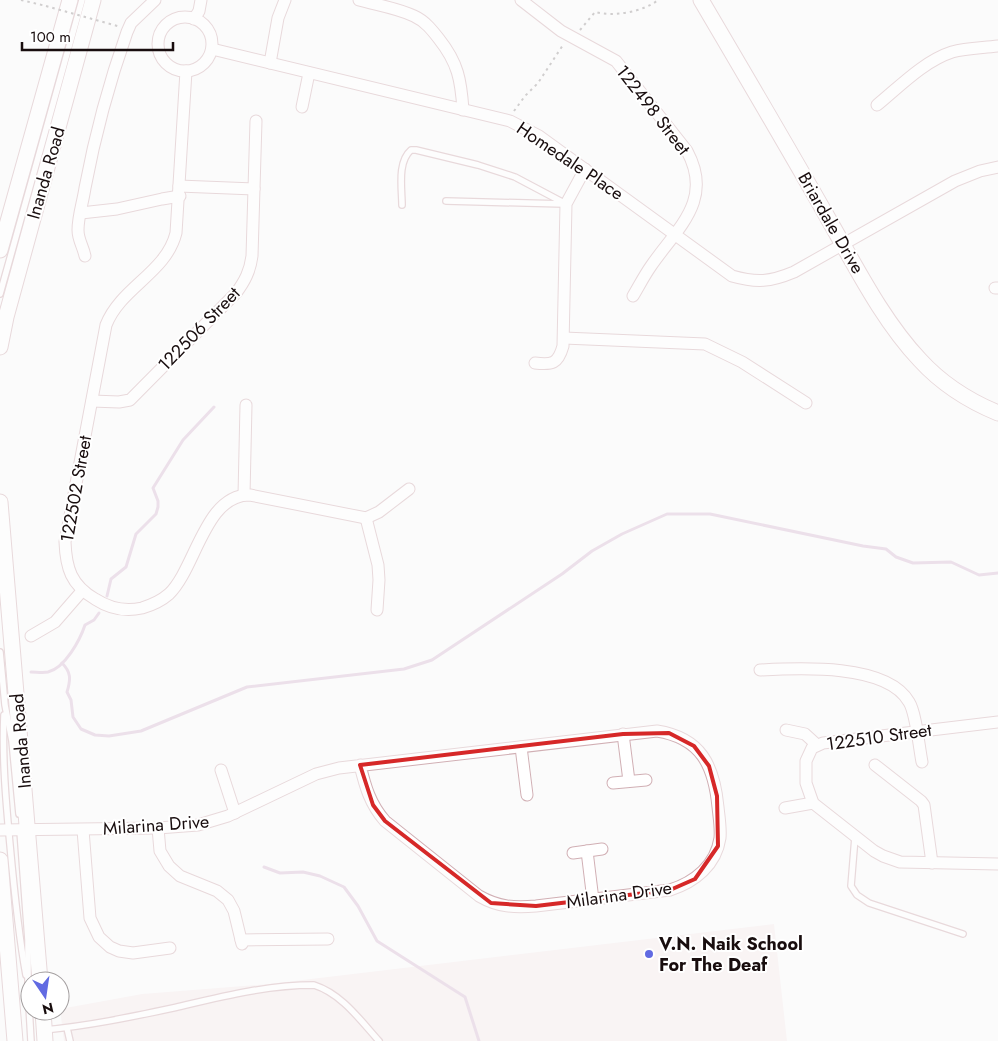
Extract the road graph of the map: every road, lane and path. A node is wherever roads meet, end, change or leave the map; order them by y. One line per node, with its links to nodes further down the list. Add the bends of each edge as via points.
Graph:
1 (21, 0): 13 (path, bridge)
2 (70, 0): 35 (street, Inanda Road)
3 (82, 0): 37 (lane)
4 (93, 0): 40 (street, Inanda Road)
5 (155, 0): 32 (street, via 131,23 127,32 107,92)
6 (201, 0): 12 (street)
7 (285, 0): 17 (street, via 278,18)
8 (359, 0): 22 (street, via 404,12 425,22 455,62)
9 (521, 0): 14 (street, 122498 Street)
10 (658, 0): 14 (path, via 615,15 595,12)
11 (701, 0): 34 (street, Briardale Drive)
12 (194, 19): 16 (street, via 209,31); 18 (street, via 186,17 170,22 158,42 166,64)
13 (121, 27)
14 (572, 36): 24 (path, via 538,83 515,108); 33 (street, 122498 Street, via 616,61 687,151 697,183 696,195 688,216)
15 (998, 46): 20 (street, via 962,50 943,56)
16 (212, 50): 17 (street, Homedale Place); 18 (street, via 201,66)
17 (270, 63): 19 (street, Homedale Place)
18 (186, 71): 28 (street, 122502 Street)
19 (309, 73): 21 (street); 22 (street, Homedale Place)
20 (877, 105)
21 (302, 106)
22 (464, 110): 24 (street, Homedale Place)
23 (256, 121): 27 (street, 122506 Street)
24 (510, 121): 26 (street, Homedale Place, via 540,136)
25 (998, 167): 34 (street, Homedale Place, via 980,170 955,181)
26 (585, 169): 30 (street); 33 (street, Homedale Place)
27 (254, 189): 28 (street); 42 (street, 122506 Street, via 251,265 244,283 130,400)
28 (180, 191): 32 (street, via 117,209); 42 (street, 122502 Street, via 171,249 156,269 110,314)
29 (446, 201): 30 (lane)
30 (566, 204): 31 (lane, via 515,177 411,150 402,170); 39 (street)
31 (402, 206)
32 (81, 212): 36 (street, via 78,233)
33 (675, 235): 34 (street, Homedale Place, via 732,276 757,282 781,278); 38 (street, 122498 Street)
34 (844, 245): 45 (street, Briardale Drive, via 899,335 920,361 965,396)
35 (0, 250)
36 (85, 256)
37 (0, 294)
38 (633, 296)
39 (564, 338): 41 (street, via 561,354 553,364); 43 (street, via 705,344 742,362)
40 (0, 347)
41 (535, 363)
42 (92, 401): 50 (street, 122502 Street, via 65,542 67,567)
43 (806, 403)
44 (246, 405): 47 (street)
45 (998, 413)
46 (409, 489): 49 (street)
47 (244, 495): 49 (street); 50 (street, 122502 Street, via 219,508 178,583 160,601 123,610 99,602)
48 (0, 502): 75 (street, Inanda Road)
49 (366, 518): 51 (street, via 378,565)
50 (82, 591): 52 (street, via 55,622)
51 (377, 610)
52 (31, 636)
53 (0, 652): 55 (lane)
54 (760, 670): 58 (street, via 815,668 882,680 908,700)
55 (5, 706): 75 (lane, via 12,741); 75 (lane, via 3,742)
56 (998, 722): 58 (street, 122510 Street)
57 (786, 730): 60 (street, via 805,734)
58 (916, 731): 60 (street, 122510 Street, via 823,742); 62 (street)
59 (623, 734): 61 (street, Milarina Drive); 67 (street); 83 (street, Milarina Drive, via 657,730 681,737 694,746 713,775 720,835 718,846 704,871 684,886)
60 (817, 746): 70 (street, 122510 Street, via 812,748 805,769)
61 (521, 747): 64 (street, Milarina Drive); 69 (street)
62 (922, 762)
63 (875, 764): 81 (street, via 921,801 926,812)
64 (360, 765): 72 (street, Milarina Drive, via 316,774); 83 (street, Milarina Drive, via 368,796 385,821 491,903 516,908)
65 (221, 770): 72 (street)
66 (646, 780): 67 (street)
67 (629, 781): 68 (street)
68 (613, 783)
69 (527, 795)
70 (813, 803): 71 (street); 76 (street)
71 (785, 808)
72 (235, 813): 73 (street, Milarina Drive, via 198,825)
73 (158, 828): 74 (street, Milarina Drive); 85 (street, via 160,851 168,866 180,876 217,891 228,900 242,942)
74 (83, 830): 75 (street, Milarina Drive); 86 (street, via 90,918 99,937 120,951 133,953)
75 (14, 831): 87 (street, Inanda Road)
76 (855, 837): 81 (street, via 892,860); 84 (lane, via 851,886 856,895 869,903)
77 (602, 849): 78 (street)
78 (587, 851): 79 (street); 83 (street)
79 (573, 853)
80 (0, 860): 92 (street)
81 (932, 862): 82 (street)
82 (998, 864)
83 (593, 900)
84 (963, 934)
85 (328, 939)
86 (170, 948)
87 (32, 971)
88 (32, 1021): 93 (lane)
89 (44, 1021): 91 (street)
90 (68, 1028): 91 (lane); 94 (lane); 95 (lane, via 246,992 314,985 346,1005)
91 (45, 1036)
92 (15, 1041)
93 (31, 1041)
94 (70, 1041)
95 (379, 1041)

